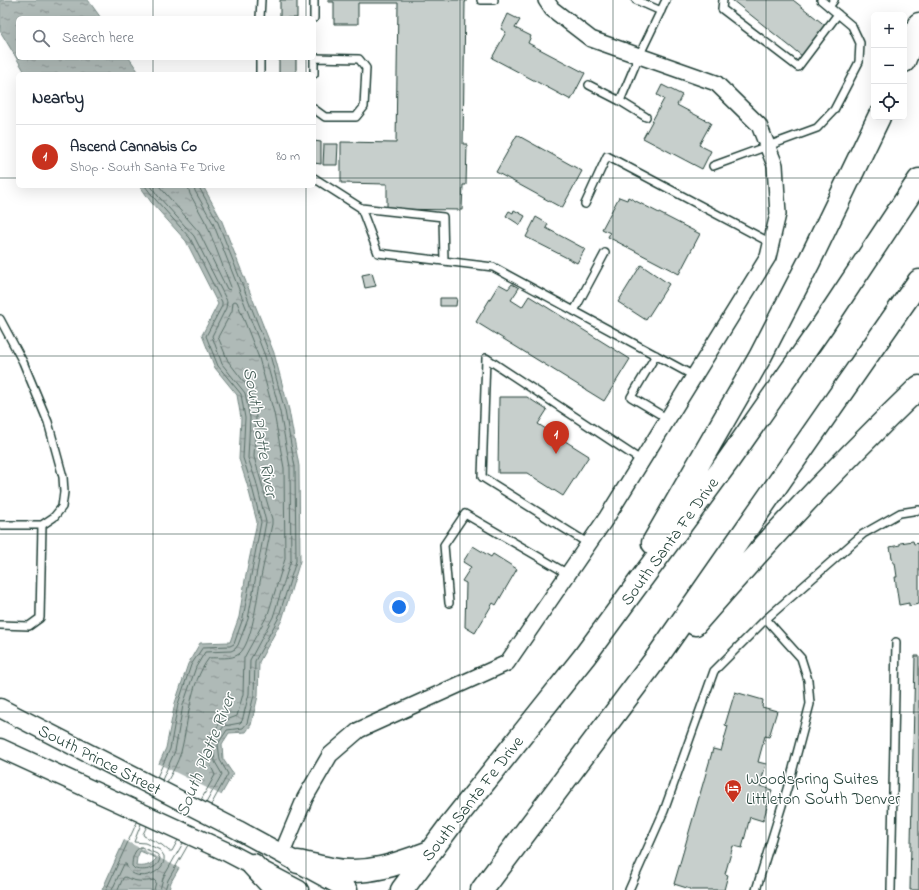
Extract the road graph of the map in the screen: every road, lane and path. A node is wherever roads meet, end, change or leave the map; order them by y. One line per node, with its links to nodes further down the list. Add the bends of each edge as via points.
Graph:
1 (261, 0): 14 (lane)
2 (314, 0): 15 (lane)
3 (481, 0): 4 (lane)
4 (494, 0)
5 (546, 0): 19 (street, via 552,9 591,39)
6 (636, 0): 12 (lane)
7 (666, 0): 12 (lane)
8 (723, 0): 13 (lane, via 722,9 798,66)
9 (821, 0): 11 (lane)
10 (834, 0): 11 (lane)
11 (829, 7): 13 (lane)
12 (661, 11): 19 (lane)
13 (838, 14): 31 (lane, via 852,26 860,43 859,62 838,103 817,128)
14 (260, 16)
15 (314, 16)
16 (919, 24): 18 (highway)
17 (919, 40): 23 (highway)
18 (907, 54)
19 (639, 56): 27 (lane); 31 (street, via 716,83 759,125)
20 (316, 58): 28 (lane, via 359,59 366,68 364,107 356,117 325,118)
21 (260, 60): 24 (lane)
22 (314, 60): 25 (lane)
23 (907, 62)
24 (260, 72)
25 (314, 72)
26 (588, 85): 27 (lane)
27 (620, 100): 29 (lane)
28 (316, 111)
29 (646, 117)
30 (878, 120): 57 (highway, via 760,357)
31 (768, 146): 32 (lane); 37 (street, via 775,165 778,214)
32 (713, 166)
33 (316, 179): 36 (lane)
34 (919, 180): 57 (highway, South Santa Fe Drive, via 823,325 728,461)
35 (585, 204): 37 (lane, via 607,156)
36 (362, 208): 39 (lane, via 378,253); 39 (lane, via 443,217)
37 (772, 243): 44 (street, via 768,258)
38 (606, 252): 41 (lane)
39 (444, 261): 41 (lane, via 493,267)
40 (919, 281): 60 (highway, via 658,656)
41 (574, 311): 43 (lane)
42 (0, 319): 50 (lane, via 23,362 48,422 63,476 62,507 54,518)
43 (656, 356): 44 (lane); 46 (lane, via 631,397)
44 (694, 376): 46 (street)
45 (919, 387): 60 (highway, via 747,564 675,647)
46 (668, 419): 47 (street)
47 (642, 461): 51 (street); 51 (lane, via 486,358 482,477)
48 (919, 510): 54 (lane, via 900,513 863,534)
49 (0, 525): 50 (lane)
50 (42, 525): 55 (lane, via 40,618 30,626)
51 (589, 544): 52 (street)
52 (568, 574): 53 (lane, via 465,514 444,545); 62 (street, via 507,663 359,730 330,755 305,798)
53 (449, 603)
54 (766, 619): 69 (lane, via 714,671 664,811); 70 (lane, via 801,658 808,680 810,704)
55 (0, 625)
56 (896, 642): 71 (lane)
57 (584, 657): 61 (highway, South Santa Fe Drive)
58 (0, 708): 62 (street, South Prince Street)
59 (0, 748): 63 (street, South Prince Street)
60 (546, 805): 68 (highway)
61 (430, 852): 62 (highway, via 391,866 366,871 332,869); 67 (highway, South Santa Fe Drive)
62 (290, 857): 66 (street, South Prince Street)
63 (253, 865): 64 (highway); 65 (street, South Prince Street)
64 (276, 890)
65 (299, 890)
66 (348, 890)
67 (402, 890)
68 (482, 890)
69 (629, 890)
70 (756, 890)
71 (891, 890)

